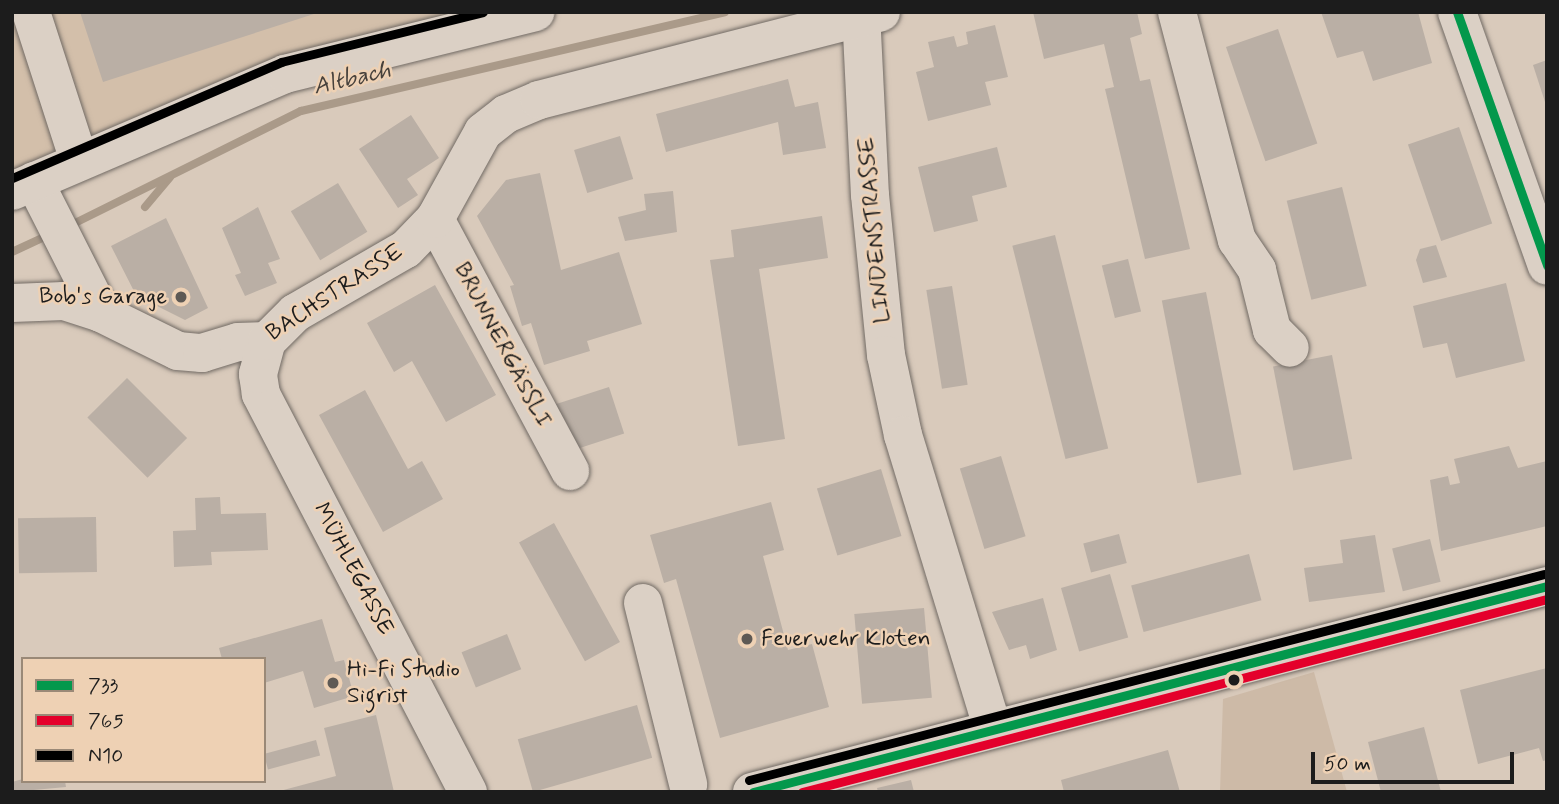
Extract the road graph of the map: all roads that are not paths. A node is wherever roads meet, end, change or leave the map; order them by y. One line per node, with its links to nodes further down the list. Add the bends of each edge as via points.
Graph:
1 (31, 12): 7 (street)
2 (535, 12): 6 (street)
3 (1177, 12): 14 (street, via 1237,240 1257,270 1272,330)
4 (1457, 12): 10 (street)
5 (868, 15): 9 (street, BACHSTRASSE, via 539,100 506,114 483,132); 18 (street, LINDENSTRASSE, via 870,195 886,355 903,435)
6 (395, 28): 7 (street)
7 (79, 161): 8 (street)
8 (23, 186): 12 (street, via 58,229)
9 (435, 219): 13 (street, BACHSTRASSE, via 406,249 295,313); 15 (street, BRUNNERGÄSSLI)
10 (1547, 266)
11 (12, 303): 12 (street, BACHSTRASSE, via 64,302)
12 (101, 313): 13 (street, BACHSTRASSE, via 178,351 202,353 238,342)
13 (267, 341): 20 (street, MÜHLEGASSE, via 258,374 261,394)
14 (1290, 348)
15 (570, 471)
16 (1547, 586): 18 (street)
17 (643, 603): 19 (street)
18 (992, 727): 21 (street)
19 (688, 784)
20 (468, 792)
21 (752, 792)

